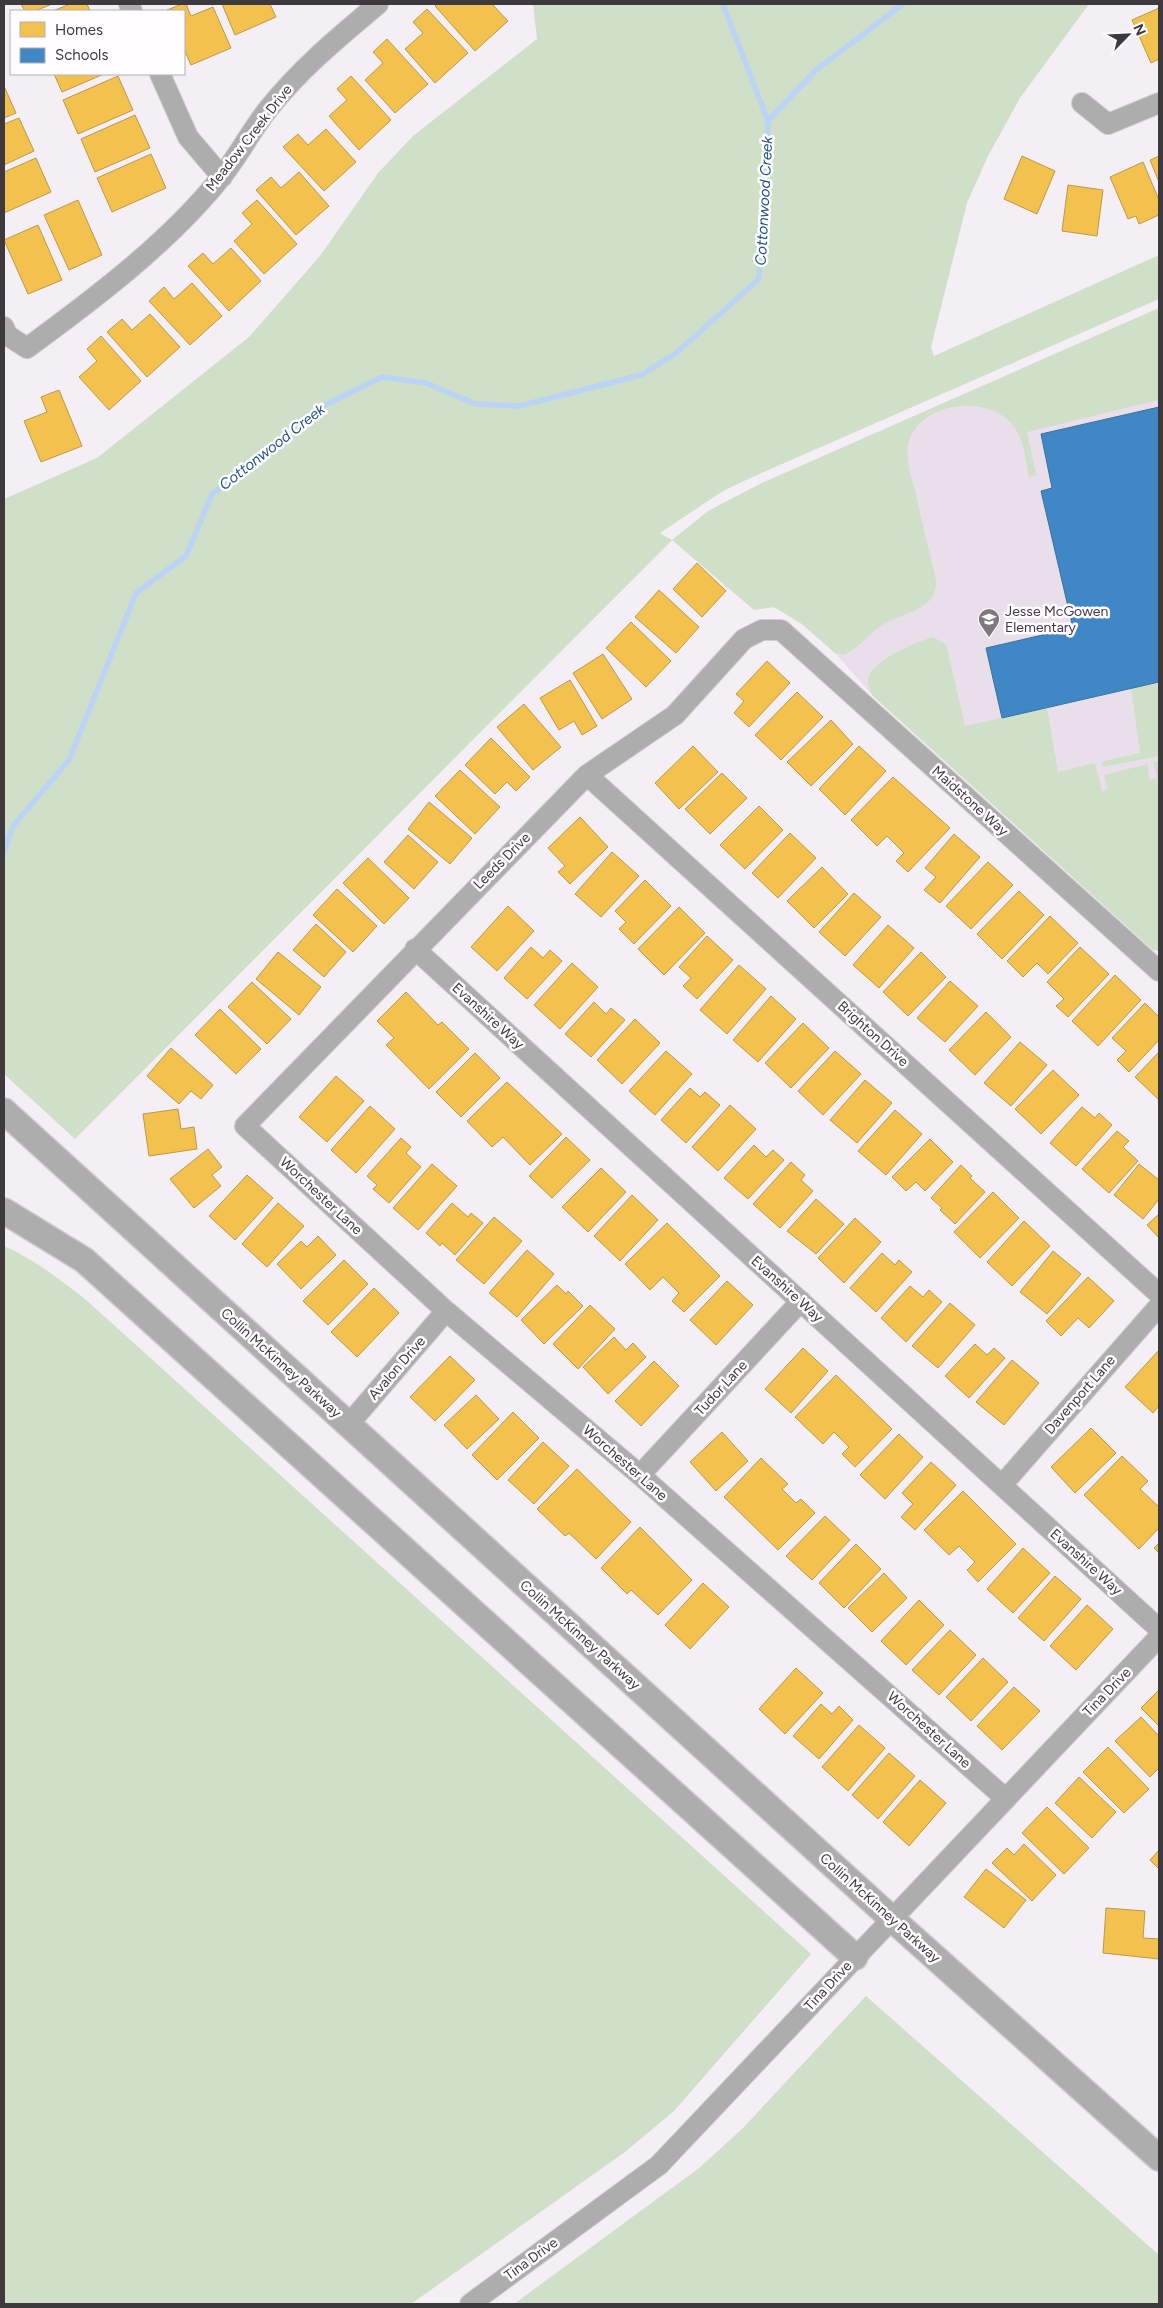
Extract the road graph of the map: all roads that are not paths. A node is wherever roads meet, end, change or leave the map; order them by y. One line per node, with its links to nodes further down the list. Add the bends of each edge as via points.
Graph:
1 (378, 4): 5 (street, Meadow Creek Drive, via 317,54 269,108)
2 (160, 75): 5 (street, via 188,137)
3 (1159, 103): 4 (street, via 1108,124)
4 (1082, 104)
5 (222, 176): 6 (street, Meadow Creek Drive, via 169,234 27,348 7,335)
6 (4, 328)
7 (781, 630): 8 (street, Leeds Drive, via 762,630 744,638 675,715); 10 (street, Maidstone Way)
8 (587, 775): 9 (street, Leeds Drive); 14 (street, Brighton Drive)
9 (415, 949): 12 (street, Leeds Drive); 15 (street, Evanshire Way)
10 (1159, 971)
11 (4, 1111): 18 (street, Collin McKinney Parkway)
12 (245, 1126): 17 (street, Worchester Lane)
13 (4, 1211): 25 (street, via 84,1260)
14 (1159, 1294)
15 (801, 1301): 19 (street, Tudor Lane); 20 (street, Evanshire Way)
16 (1159, 1306): 20 (street, Davenport Lane)
17 (446, 1311): 18 (street, Avalon Drive); 19 (street, Worchester Lane)
18 (349, 1424): 24 (street, Collin McKinney Parkway)
19 (640, 1475): 23 (street, Worchester Lane)
20 (1002, 1485): 21 (street, Evanshire Way)
21 (1159, 1629)
22 (1159, 1638): 23 (street, Tina Drive)
23 (1006, 1799): 24 (street, Tina Drive)
24 (892, 1918): 25 (street, Tina Drive); 26 (street, Collin McKinney Parkway)
25 (855, 1957): 27 (street, Tina Drive, via 659,2165)
26 (1159, 2158)
27 (470, 2304)

